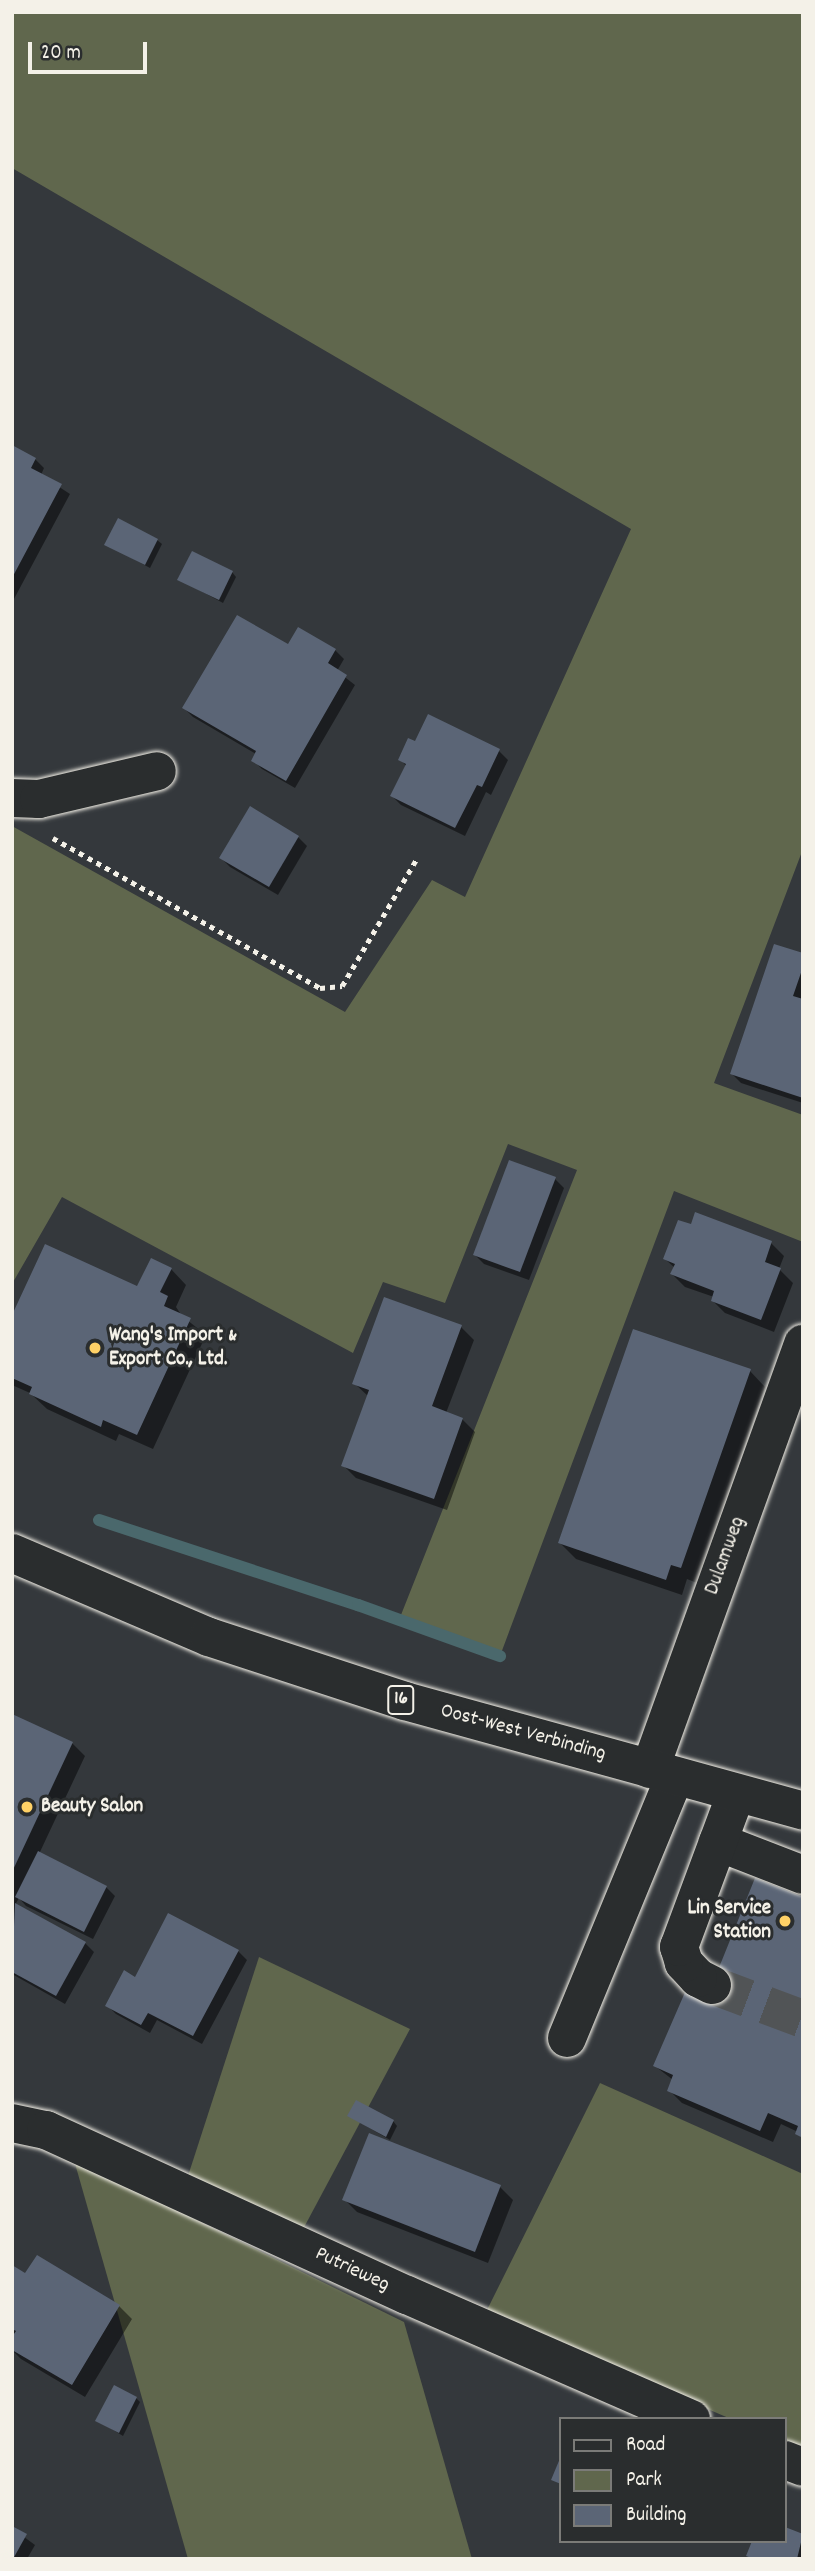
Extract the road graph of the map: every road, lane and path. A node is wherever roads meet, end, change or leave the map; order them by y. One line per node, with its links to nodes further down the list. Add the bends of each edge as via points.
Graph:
1 (157, 771): 2 (street, via 39,799)
2 (12, 798)
3 (48, 835): 4 (path, via 320,988 342,986)
4 (417, 858)
5 (803, 1344): 7 (street, Dulamweg)
6 (12, 1553): 7 (street, Oost-West Verbinding / 16, via 209,1637 405,1700)
7 (662, 1772): 8 (street, Oost-West Verbinding / 16); 13 (street, Dulamweg)
8 (736, 1794): 9 (street, Oost-West Verbinding / 16); 10 (street)
9 (803, 1811)
10 (718, 1842): 11 (street); 12 (street, via 679,1947 684,1963)
11 (803, 1875)
12 (712, 1985)
13 (567, 2038)
14 (12, 2123): 15 (street, Putrieweg, via 46,2130)
15 (686, 2417)
16 (787, 2461): 17 (street)
17 (803, 2468)

